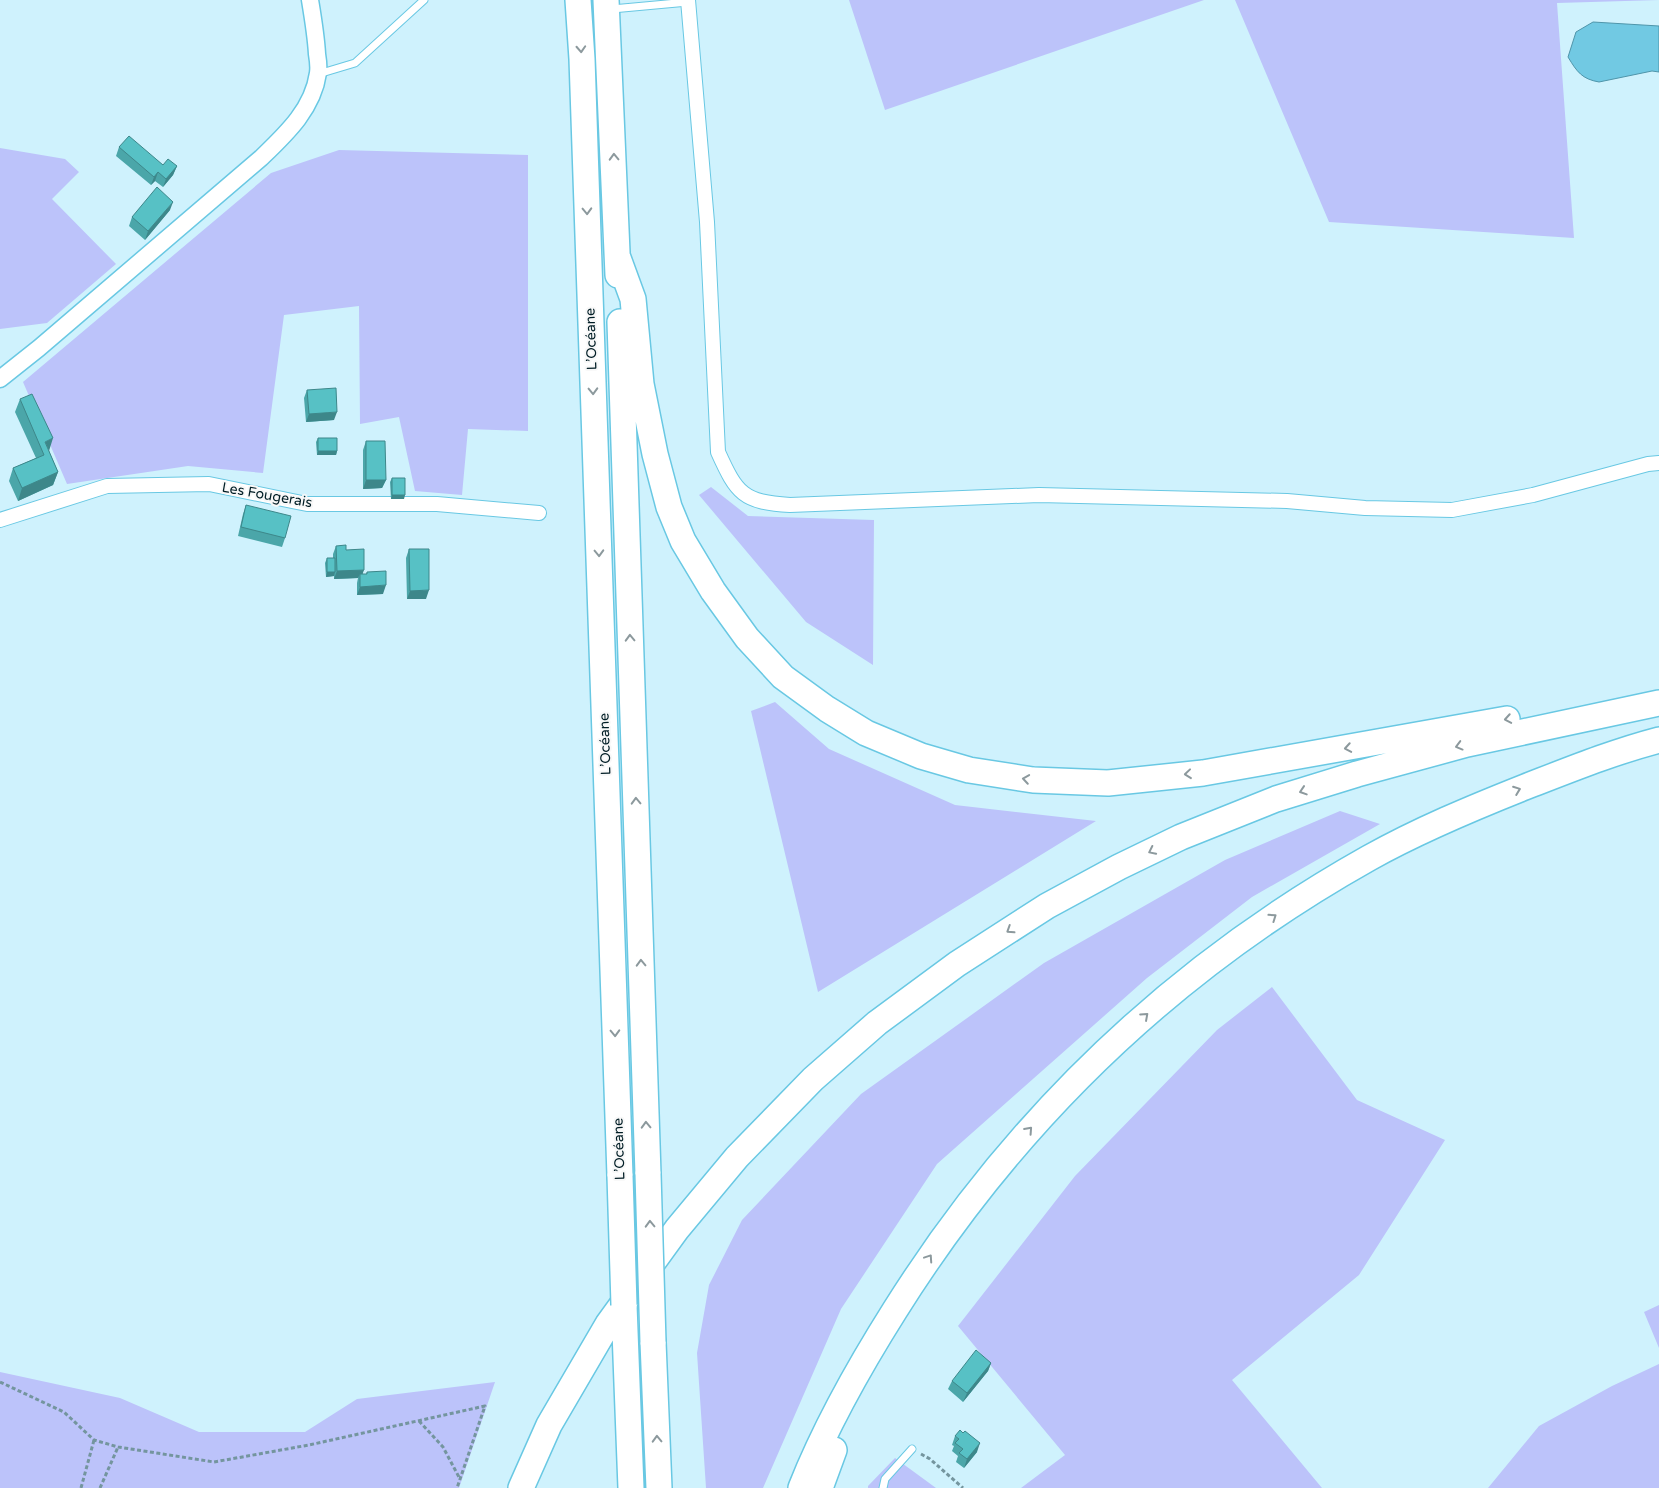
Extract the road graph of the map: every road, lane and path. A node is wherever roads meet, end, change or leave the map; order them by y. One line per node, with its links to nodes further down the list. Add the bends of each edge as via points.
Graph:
1 (310, 0): 6 (street)
2 (424, 0): 6 (lane, via 355,63)
3 (578, 0): 26 (highway, L’Océane, one-way to 26, bridge)
4 (688, 1): 5 (lane); 9 (street, via 707,222 718,452 728,474 743,494 765,504 790,505 1039,495 1287,500 1365,508 1452,510 1533,495)
5 (607, 5): 7 (highway, L’Océane, one-way to 5)
6 (319, 71): 8 (street, via 307,105 290,130)
7 (618, 258): 12 (highway, one-way to 7, via 1203,773 1108,783 1032,780 969,770 921,756 866,733 783,677 747,638 713,591 669,507 641,384 633,298); 27 (highway, L’Océane, one-way to 7, bridge)
8 (0, 379)
9 (1659, 463)
10 (539, 513): 11 (street, Les Fougerais, via 437,504 307,504 209,484 107,486)
11 (0, 520)
12 (1659, 691)
13 (1659, 704): 25 (highway, one-way to 25, via 1467,744 1276,799 1181,837 1119,867 1046,906 957,964 877,1023 814,1079 737,1157 683,1222 608,1324 549,1425)
14 (1659, 740): 15 (highway, one-way to 14, via 984,1183 1052,1105 1157,1005 1242,939 1371,857 1472,808 1569,770)
15 (902, 1298): 28 (highway, via 846,1389); 29 (highway, via 890,1342 846,1422)
16 (0, 1382): 18 (path, via 64,1412)
17 (419, 1421): 19 (path, via 214,1462); 21 (path, via 443,1447); 21 (path, via 485,1406)
18 (94, 1440): 19 (path); 22 (path)
19 (118, 1447): 23 (path)
20 (912, 1449): 30 (lane, via 885,1479); 31 (path, via 930,1459)
21 (460, 1480): 24 (path)
22 (81, 1488)
23 (100, 1488)
24 (457, 1488)
25 (522, 1488)
26 (631, 1488)
27 (658, 1488)
28 (801, 1488)
29 (820, 1488)
30 (883, 1488)
31 (963, 1488)

